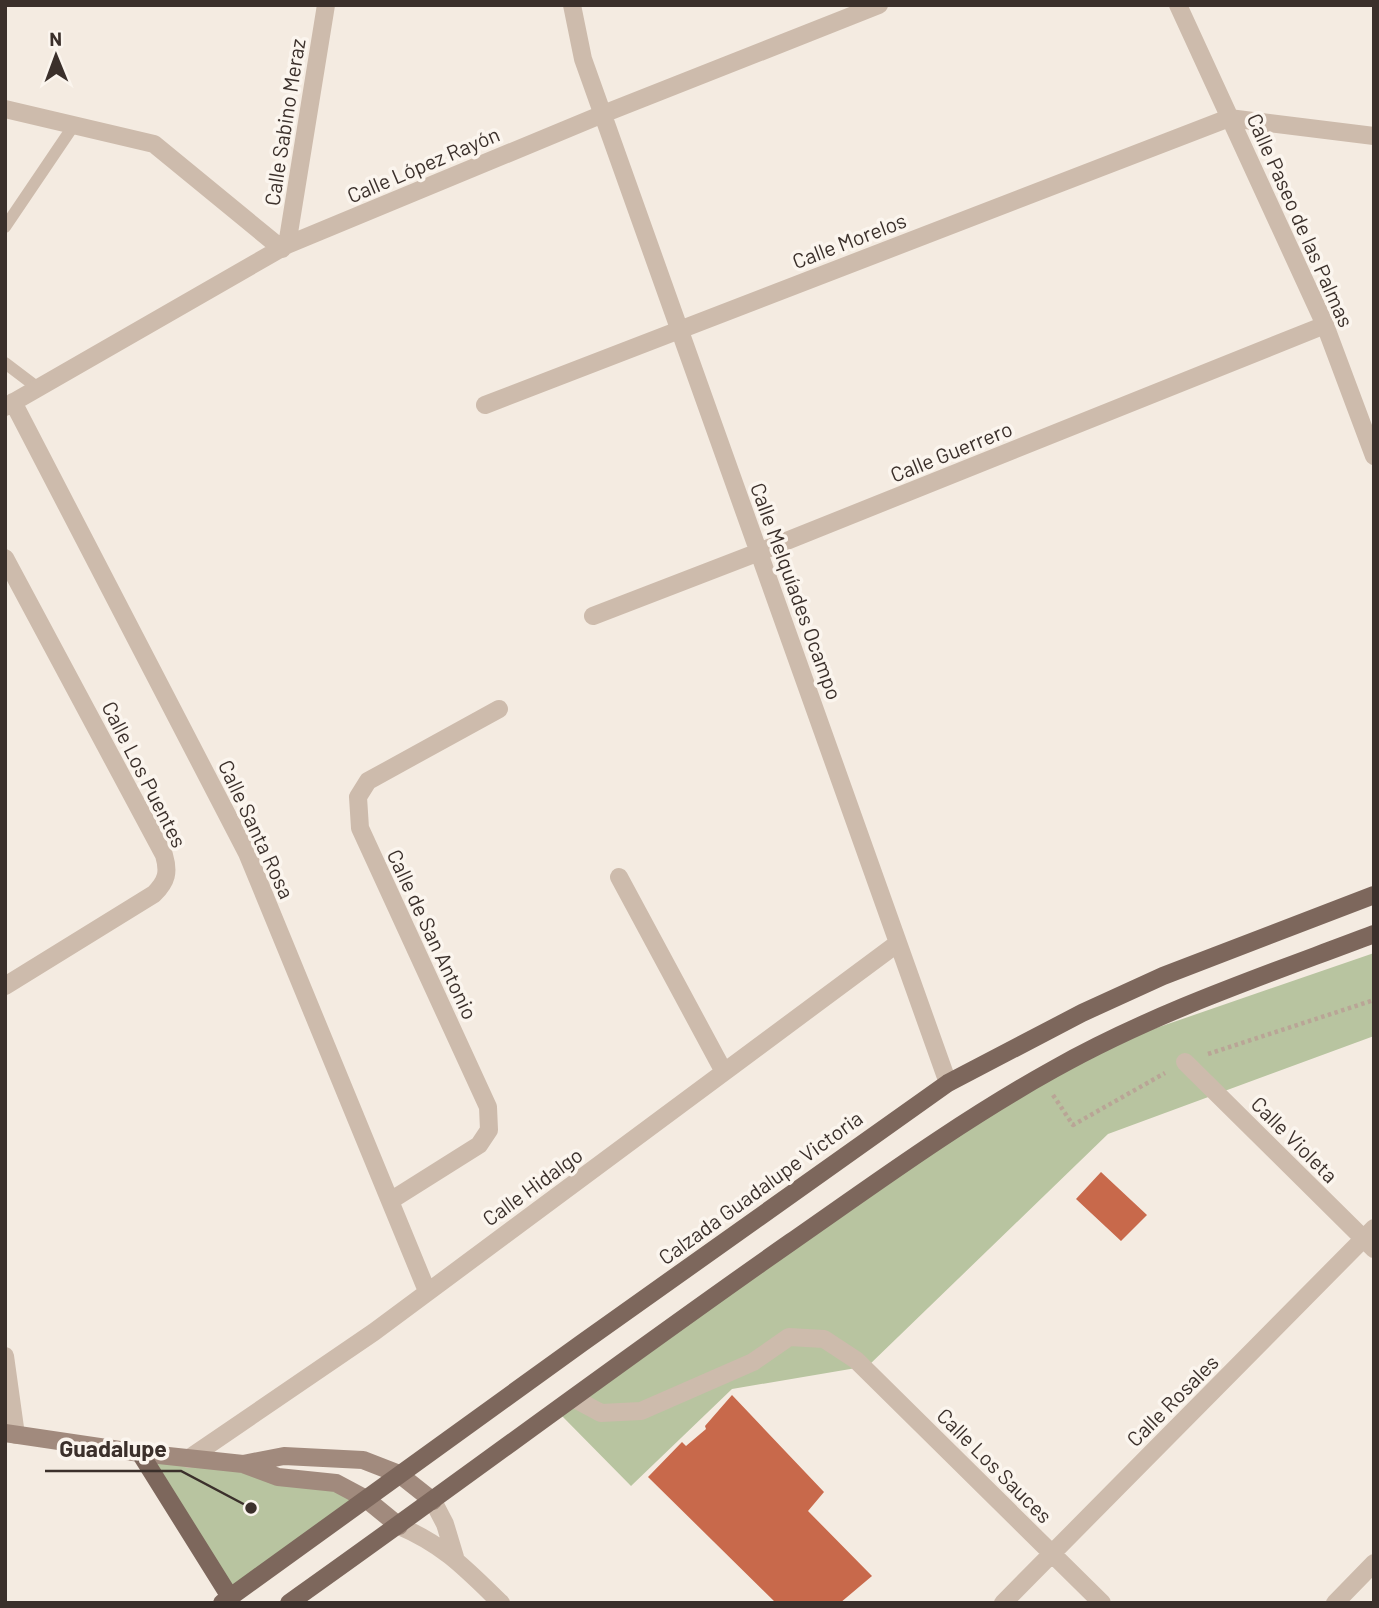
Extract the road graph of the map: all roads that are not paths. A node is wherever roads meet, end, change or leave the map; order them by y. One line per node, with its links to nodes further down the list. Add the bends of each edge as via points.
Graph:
1 (326, 5): 12 (street, Calle Sabino Meraz)
2 (572, 5): 7 (street, Calle Melquíades Ocampo, via 583,59)
3 (879, 5): 5 (street, Calle López Rayón)
4 (1178, 5): 8 (street, Calle Paseo de las Palmas)
5 (856, 10): 7 (street, Calle López Rayón)
6 (5, 109): 9 (street)
7 (603, 114): 12 (street, Calle López Rayón); 14 (street, Calle Melquíades Ocampo)
8 (1230, 118): 10 (street); 13 (street, Calle Paseo de las Palmas); 14 (street, Calle Morelos)
9 (74, 125): 11 (lane); 12 (street, via 154,144)
10 (1374, 136)
11 (5, 227)
12 (284, 247): 16 (street, Calle López Rayón)
13 (1325, 325): 19 (street, Calle Paseo de las Palmas); 20 (street, Calle Guerrero)
14 (680, 330): 18 (street, Calle Morelos); 20 (street, Calle Melquíades Ocampo)
15 (5, 363): 16 (lane)
16 (38, 388): 17 (street, Calle López Rayón)
17 (9, 405): 32 (street, Calle Santa Rosa, via 247,853)
18 (485, 405)
19 (1374, 456)
20 (759, 552): 22 (street, Calle Guerrero); 27 (street, Calle Melquíades Ocampo)
21 (5, 558): 28 (street, Calle Los Puentes, via 163,855 167,874 154,894)
22 (593, 616)
23 (499, 709): 32 (street, Calle de San Antonio, via 368,781 358,797 360,828 488,1107 489,1130 479,1145)
24 (618, 877): 30 (street)
25 (1374, 895): 31 (main road, Calzada Guadalupe Victoria, via 1163,976)
26 (1374, 934): 36 (main road, via 1207,997 1119,1036 989,1105)
27 (898, 943): 30 (street, Calle Hidalgo); 31 (street, Calle Melquíades Ocampo)
28 (5, 986)
29 (1185, 1062): 33 (street, Calle Violeta)
30 (724, 1072): 34 (street, Calle Hidalgo)
31 (948, 1083): 41 (main road, Calzada Guadalupe Victoria)
32 (390, 1201): 34 (street, Calle Santa Rosa)
33 (1370, 1239): 45 (street, Calle Rosales)
34 (427, 1291): 39 (street, Calle Hidalgo)
35 (5, 1356): 37 (street)
36 (573, 1398): 43 (main road); 45 (street, Calle Los Sauces, via 601,1413 641,1411 753,1362 789,1337 824,1339 856,1360)
37 (10, 1434): 38 (main road)
38 (140, 1453): 39 (main road); 48 (main road)
39 (188, 1458): 40 (main road)
40 (243, 1464): 41 (main road, via 284,1456 363,1460); 42 (main road, via 278,1477 336,1483)
41 (399, 1474): 42 (main road, Calzada Guadalupe Victoria); 43 (main road)
42 (366, 1499): 44 (main road); 48 (main road, Calzada Guadalupe Victoria)
43 (433, 1501): 44 (main road); 46 (street)
44 (399, 1526): 46 (street); 49 (main road)
45 (1052, 1553): 51 (street, Calle Rosales); 52 (street, Calle Los Sauces)
46 (455, 1558): 50 (street)
47 (1374, 1563): 53 (street)
48 (226, 1600)
49 (289, 1603)
50 (501, 1603)
51 (1003, 1603)
52 (1102, 1603)
53 (1335, 1603)

